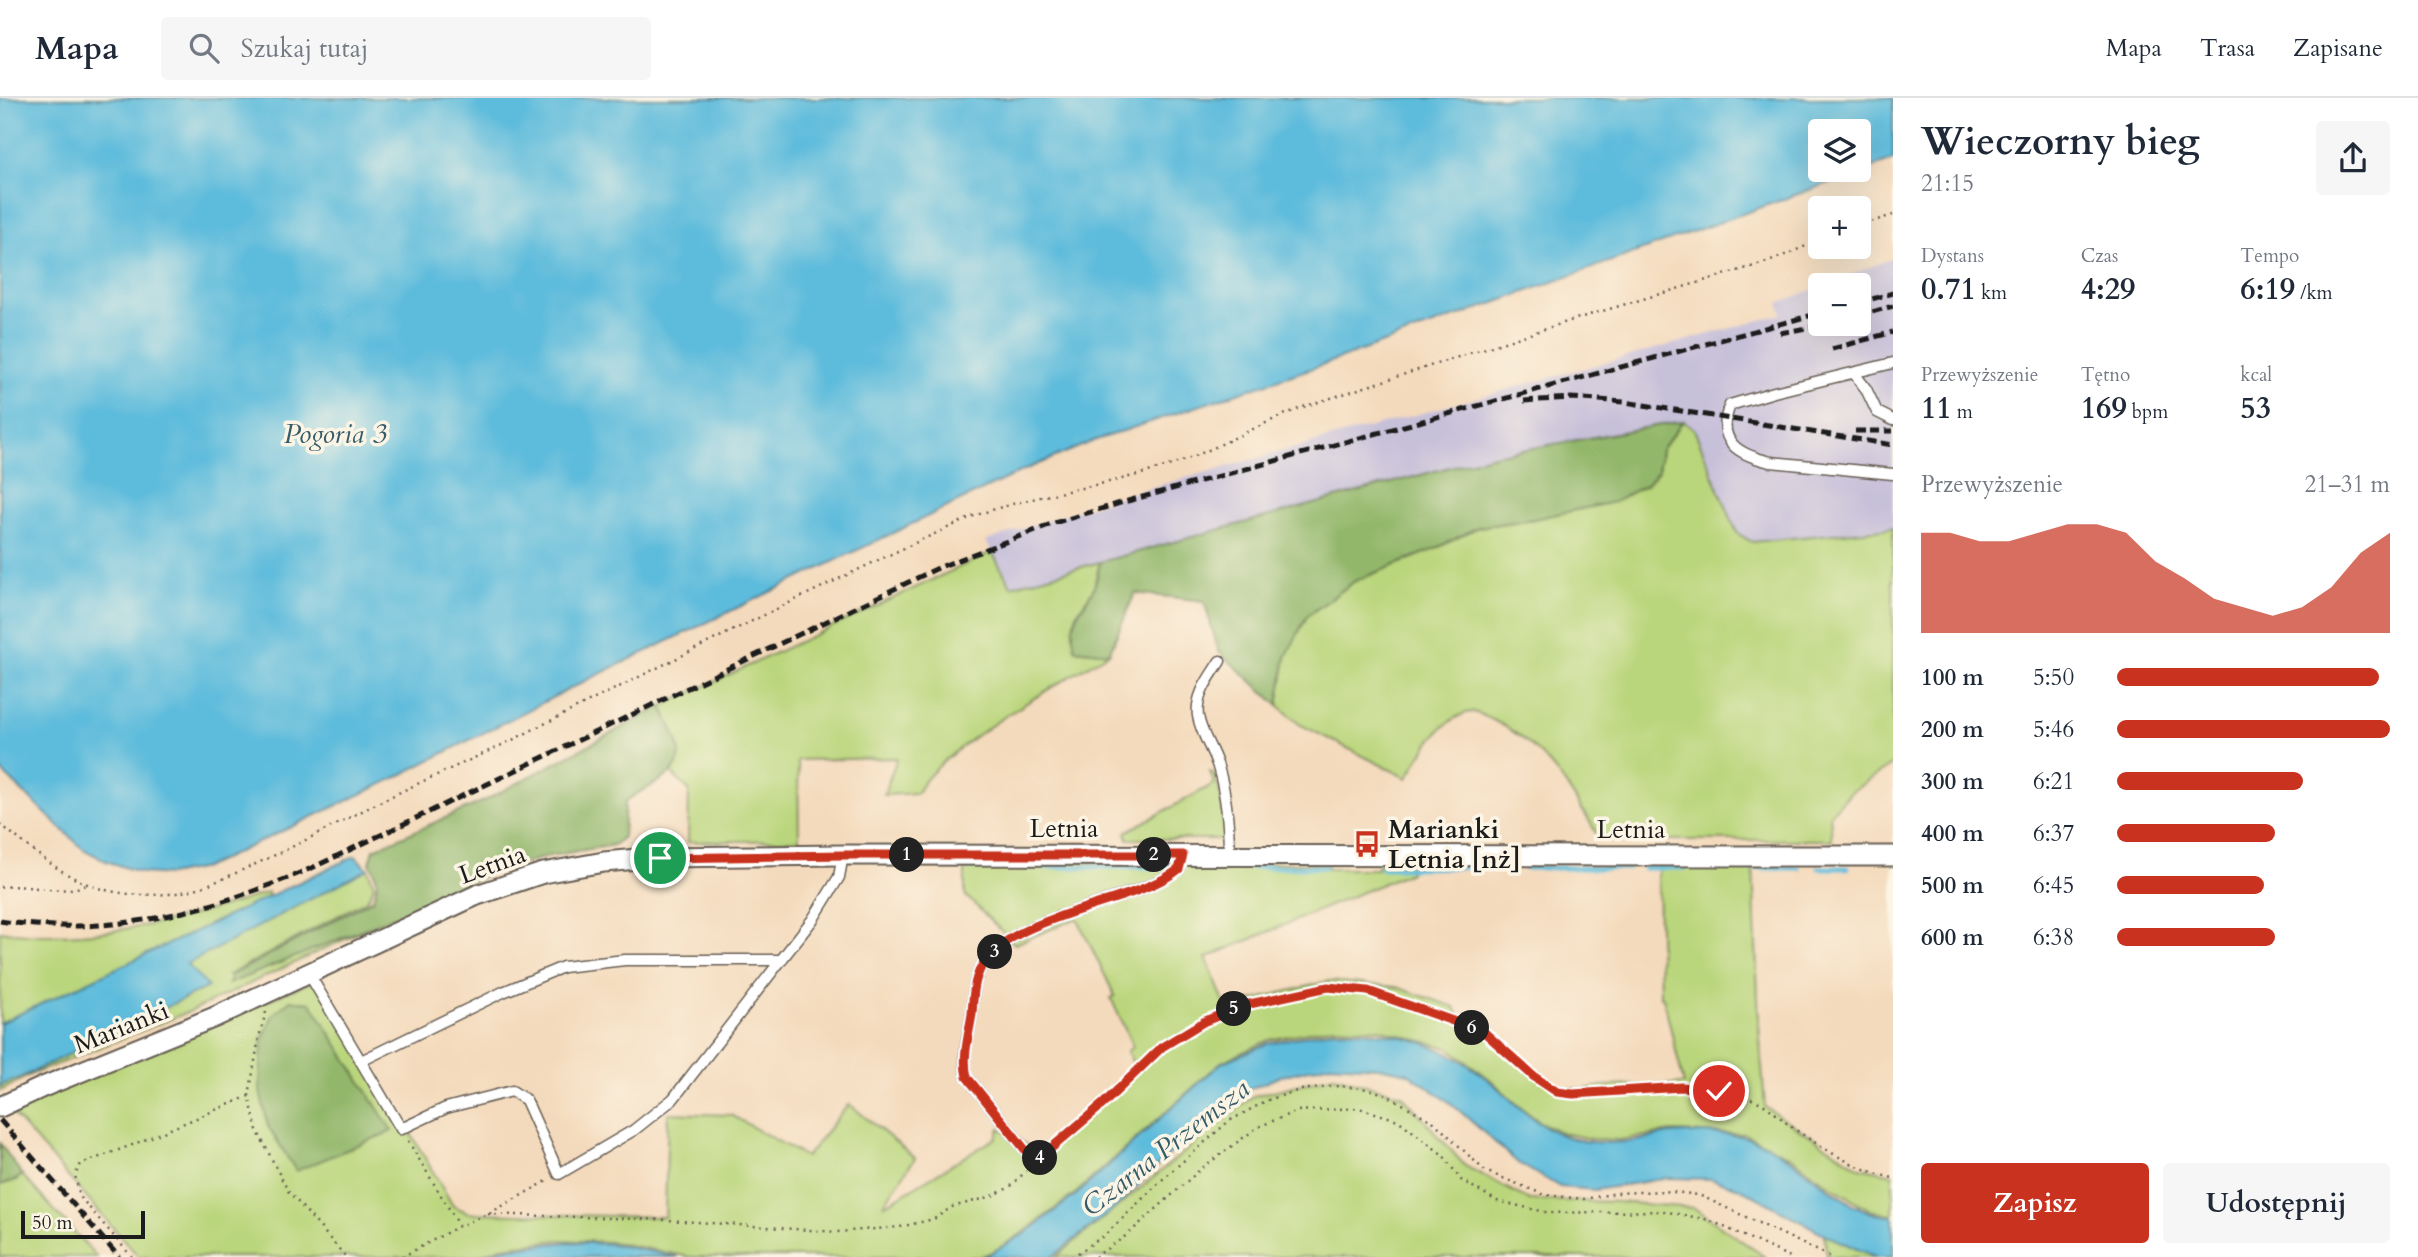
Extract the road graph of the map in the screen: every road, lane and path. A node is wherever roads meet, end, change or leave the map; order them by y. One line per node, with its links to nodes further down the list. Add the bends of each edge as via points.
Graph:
1 (1893, 215): 2 (path)
2 (1871, 222)
3 (1808, 245): 14 (path, via 1771,261 1306,406 1164,467 974,516 206,886 147,894)
4 (1893, 363): 5 (lane)
5 (1854, 373): 6 (lane, via 1877,412); 7 (lane, via 1730,405 1726,433 1730,443 1753,458)
6 (1893, 420)
7 (1893, 474)
8 (1220, 661): 12 (lane, via 1201,692 1198,715 1223,785)
9 (0, 824): 14 (path, via 50,864)
10 (843, 855): 11 (street, Letnia); 16 (lane, via 833,889); 17 (street, Letnia, via 643,858 554,870 470,898)
11 (1183, 855): 12 (street, Letnia); 23 (lane, via 1179,869 1152,885 1021,933 992,954 977,976 965,1061 967,1077)
12 (1229, 855): 13 (street, Letnia)
13 (1893, 856)
14 (87, 885): 15 (path, via 66,891)
15 (0, 887)
16 (782, 960): 19 (lane, via 625,960 563,967); 24 (lane, via 673,1099 634,1130)
17 (309, 974): 18 (street, Letnia); 19 (lane)
18 (262, 996): 20 (path, via 266,1015); 21 (street, Marianki)
19 (361, 1061): 22 (lane)
20 (249, 1096): 28 (path, via 81,1164 75,1175 80,1197); 29 (path, via 257,1130 288,1191)
21 (0, 1107)
22 (401, 1129): 24 (lane, via 446,1108 512,1091 526,1100); 27 (path)
23 (1035, 1162): 25 (path, via 1162,1047 1205,1021 1299,992 1347,987 1484,1032 1557,1092 1682,1087 1719,1091 1759,1103 1856,1167); 26 (path, via 1010,1187 952,1207 934,1219 838,1233 668,1220)
24 (559, 1174): 26 (path)
25 (1893, 1178)
26 (488, 1214): 27 (path)
27 (460, 1226): 30 (path)
28 (132, 1257)
29 (346, 1257)
30 (402, 1257)
31 (1072, 1257): 34 (path, via 1105,1234 1229,1121 1268,1100 1300,1090 1338,1086 1385,1094 1434,1122 1485,1171 1545,1195 1584,1199 1665,1191 1699,1195)
32 (1096, 1257): 33 (path, via 1258,1126 1297,1111 1359,1108 1398,1120 1443,1155 1461,1180 1497,1201 1550,1213 1663,1211 1709,1220)
33 (1790, 1257)
34 (1831, 1257)

